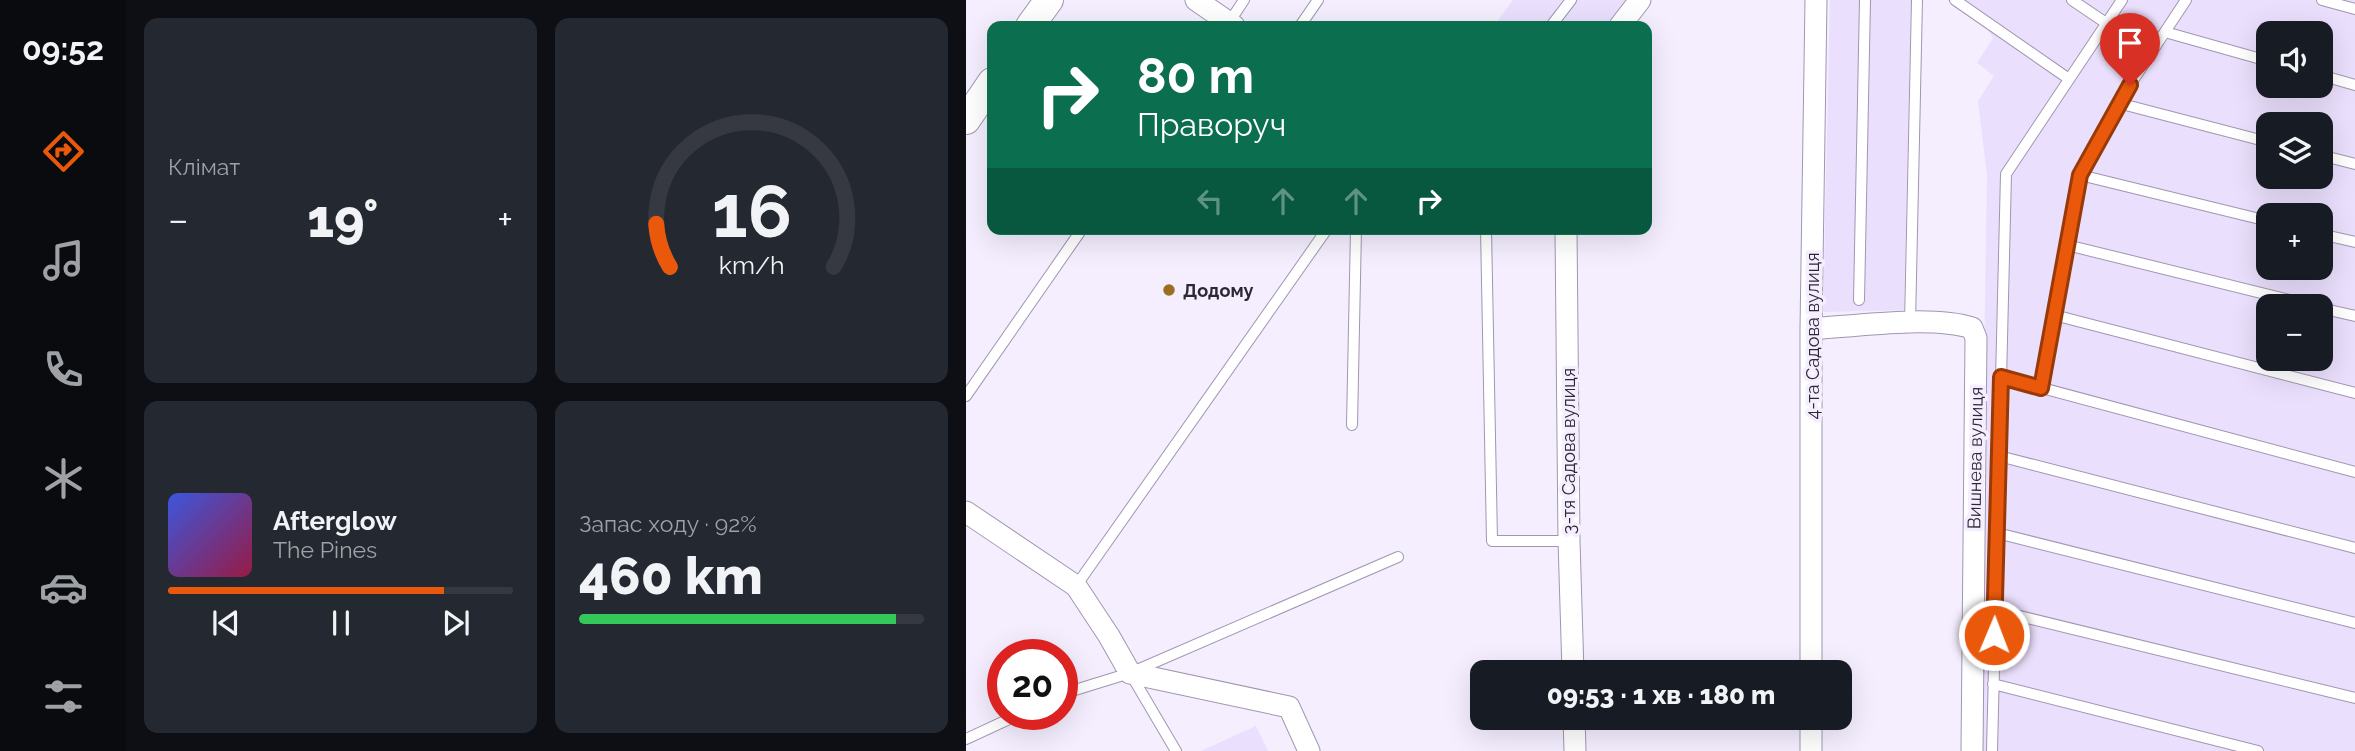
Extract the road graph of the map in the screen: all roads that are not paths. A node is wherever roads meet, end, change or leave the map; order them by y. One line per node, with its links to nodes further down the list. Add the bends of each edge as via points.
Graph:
1 (1196, 0): 15 (street)
2 (1244, 0): 16 (lane)
3 (1318, 0): 17 (lane)
4 (1571, 0): 18 (lane)
5 (1640, 0): 19 (street)
6 (1816, 0): 48 (street, 4-та Садова вулиця)
7 (1865, 0): 43 (lane)
8 (1917, 0): 47 (lane)
9 (1955, 0): 23 (lane)
10 (2072, 0): 20 (lane)
11 (2122, 0): 20 (lane)
12 (2186, 0): 21 (lane)
13 (2322, 0): 14 (lane)
14 (2355, 9)
15 (1225, 21)
16 (1232, 21)
17 (1303, 21)
18 (1555, 21)
19 (1624, 21)
20 (2106, 23): 23 (lane)
21 (2165, 32): 22 (lane); 27 (lane)
22 (2256, 58)
23 (2069, 79): 49 (lane, via 2006,174)
24 (2333, 79): 25 (lane)
25 (2355, 85)
26 (987, 89): 28 (street)
27 (2118, 103): 29 (lane); 32 (lane)
28 (966, 120)
29 (2256, 139)
30 (2333, 158): 31 (lane)
31 (2355, 164)
32 (2080, 175): 33 (lane); 41 (lane)
33 (2256, 218)
34 (1078, 235): 52 (lane)
35 (1323, 235): 61 (lane)
36 (1356, 235): 53 (lane)
37 (1486, 235): 58 (lane, via 1492,541)
38 (1566, 235): 58 (street, 3-тя Садова вулиця)
39 (2333, 236): 40 (lane)
40 (2355, 242)
41 (2067, 245): 42 (lane); 45 (lane)
42 (2265, 294)
43 (1859, 300)
44 (2333, 311): 46 (lane)
45 (2054, 315): 50 (lane); 51 (lane)
46 (2355, 316)
47 (1910, 323): 48 (street, Вишнева вулиця); 78 (street, Вишнева вулиця, via 1960,324 1972,328 1976,338)
48 (1811, 329): 65 (street, 4-та Садова вулиця)
49 (2001, 377): 50 (lane); 54 (lane)
50 (2041, 388): 55 (lane)
51 (2355, 393)
52 (966, 397)
53 (1352, 425)
54 (1999, 456): 57 (lane); 59 (lane)
55 (2355, 472)
56 (966, 512): 61 (street)
57 (1997, 533): 62 (lane); 63 (lane)
58 (1569, 541): 64 (street, 3-тя Садова вулиця)
59 (2355, 548)
60 (1398, 557): 66 (lane)
61 (1076, 586): 66 (street)
62 (1995, 610): 67 (lane); 69 (lane)
63 (2355, 623)
64 (1573, 660)
65 (1811, 660)
66 (1130, 673): 68 (lane); 74 (lane); 75 (street, via 1289,707)
67 (1993, 684): 79 (lane); 80 (lane)
68 (1078, 689)
69 (2355, 698)
70 (987, 730): 73 (lane)
71 (1574, 730): 76 (street)
72 (1811, 730): 77 (street)
73 (966, 740)
74 (1176, 751)
75 (1309, 751)
76 (1575, 751)
77 (1811, 751)
78 (1972, 751)
79 (1992, 751)
80 (2258, 751)

